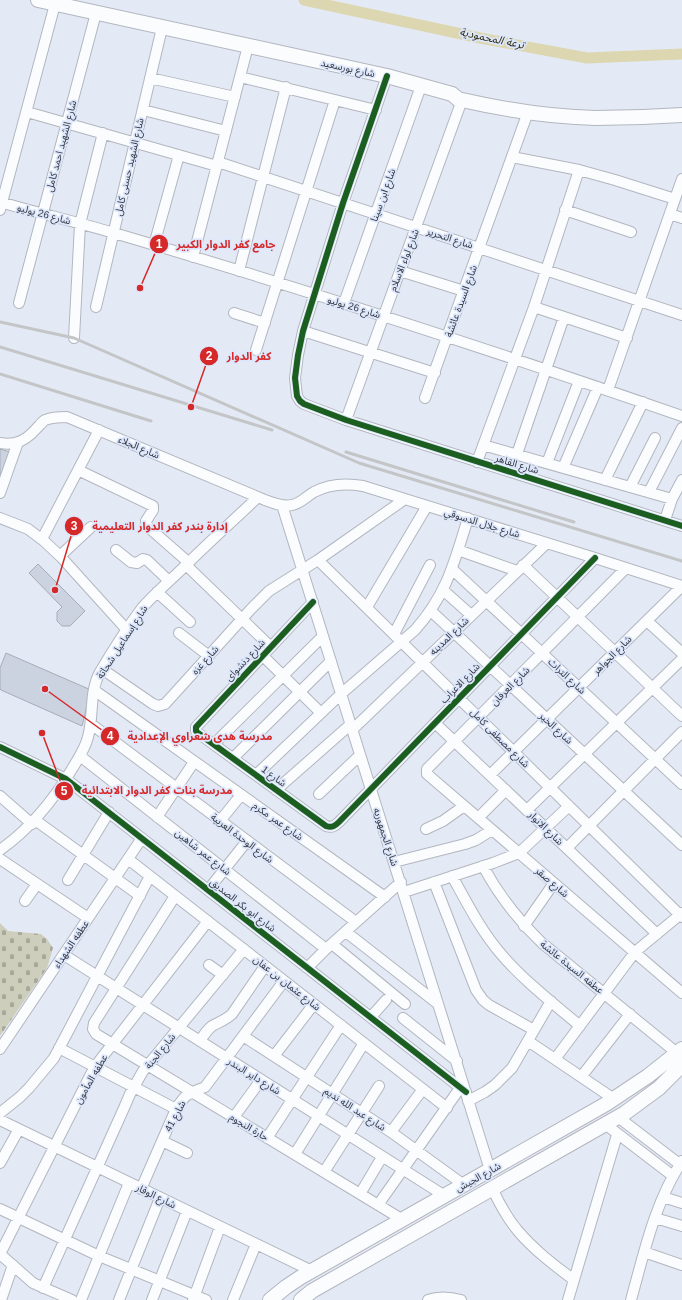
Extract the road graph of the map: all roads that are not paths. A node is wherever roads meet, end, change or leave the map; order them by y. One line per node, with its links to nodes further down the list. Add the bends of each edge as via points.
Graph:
1 (38, 0): 2 (main road, شارع بورسعيد)
2 (55, 4): 3 (main road, شارع بورسعيد); 16 (street)
3 (96, 12): 4 (main road, شارع بورسعيد); 19 (street, شارع الشهيد احمد كامل)
4 (162, 28): 5 (main road, شارع بورسعيد); 8 (street, شارع الشهيد حسنى كامل)
5 (248, 46): 6 (main road, شارع بورسعيد); 7 (street)
6 (387, 76): 9 (main road, شارع بورسعيد); 15 (street, شارع القاهر)
7 (240, 77): 10 (street); 11 (street)
8 (150, 78): 11 (street); 14 (street, شارع الشهيد حسنى كامل)
9 (421, 86): 13 (main road, شارع بورسعيد, via 452,94); 35 (street, شارع ابن سينا)
10 (286, 88): 12 (street); 27 (street)
11 (235, 97): 20 (street)
12 (335, 100): 15 (street); 29 (street)
13 (462, 100): 17 (main road, شارع بورسعيد); 39 (street, شارع لواء الاسلام)
14 (143, 110): 20 (street); 22 (street, شارع الشهيد حسنى كامل)
15 (376, 110): 31 (street, شارع القاهر)
16 (27, 112): 19 (street, شارع التحرير); 32 (street)
17 (528, 112): 18 (main road, شارع بورسعيد, via 595,118); 24 (street, شارع السيدة عائشة)
18 (682, 116)
19 (67, 123): 21 (street, شارع التحرير); 34 (street, شارع الشهيد احمد كامل)
20 (226, 130): 25 (street)
21 (103, 133): 22 (street, شارع التحرير); 38 (street)
22 (135, 142): 23 (street, شارع التحرير); 41 (street, شارع الشهيد حسنى كامل)
23 (179, 155): 25 (street, شارع التحرير); 42 (street)
24 (512, 157): 26 (street); 43 (street, شارع السيدة عائشة)
25 (217, 164): 27 (street, شارع التحرير); 44 (street)
26 (579, 170): 30 (street); 33 (street)
27 (263, 176): 29 (street, شارع التحرير); 46 (street)
28 (681, 184): 30 (street)
29 (306, 191): 31 (street, شارع التحرير); 48 (street)
30 (675, 199): 36 (street)
31 (344, 203): 35 (street, شارع التحرير); 50 (street, شارع القاهر)
32 (1, 205): 34 (street, شارع 26 يوليو)
33 (565, 210): 40 (street); 45 (street)
34 (43, 213): 38 (street, شارع 26 يوليو); 52 (street, شارع الشهيد احمد كامل)
35 (376, 214): 39 (street, شارع التحرير); 53 (street, شارع ابن سينا)
36 (670, 214): 37 (street); 51 (street)
37 (682, 218)
38 (80, 224): 41 (street, شارع 26 يوليو); 63 (street)
39 (416, 227): 43 (street, شارع التحرير); 47 (street, شارع لواء الاسلام)
40 (631, 232)
41 (114, 233): 42 (street, شارع 26 يوليو); 54 (street, شارع الشهيد حسنى كامل)
42 (154, 245): 44 (street, شارع 26 يوليو)
43 (479, 248): 45 (street, شارع التحرير); 49 (street, شارع السيدة عائشة)
44 (193, 257): 46 (street, شارع 26 يوليو)
45 (546, 270): 51 (street, شارع التحرير); 55 (street)
46 (239, 271): 48 (street, شارع 26 يوليو)
47 (400, 271): 49 (street); 58 (street, شارع لواء الاسلام)
48 (277, 283): 50 (street, شارع 26 يوليو); 60 (street)
49 (464, 291): 62 (street, شارع السيدة عائشة)
50 (314, 294): 53 (street, شارع 26 يوليو); 61 (street, شارع القاهر)
51 (640, 301): 57 (street, شارع التحرير); 64 (street)
52 (19, 303)
53 (344, 303): 58 (street, شارع 26 يوليو)
54 (96, 307)
55 (534, 307): 59 (street); 67 (street)
56 (234, 313): 60 (street)
57 (682, 315)
58 (383, 316): 62 (street, شارع 26 يوليو); 66 (street, شارع لواء الاسلام)
59 (564, 317): 64 (street); 68 (street)
60 (265, 323): 65 (street)
61 (303, 330): 66 (street); 76 (street, شارع القاهر, via 295,378 297,396 304,404)
62 (448, 336): 67 (street, شارع 26 يوليو); 69 (street, شارع السيدة عائشة)
63 (74, 338)
64 (627, 338): 72 (street)
65 (256, 350)
66 (370, 352): 69 (street); 76 (street, شارع لواء الاسلام)
67 (516, 358): 68 (street, شارع 26 يوليو); 82 (street)
68 (547, 369): 70 (street, شارع 26 يوليو); 83 (street)
69 (435, 373): 73 (street, شارع السيدة عائشة)
70 (579, 381): 71 (street, شارع 26 يوليو); 85 (street)
71 (598, 387): 72 (street, شارع 26 يوليو); 86 (street)
72 (608, 390): 74 (street, شارع 26 يوليو)
73 (425, 398)
74 (643, 402): 75 (street, شارع 26 يوليو); 88 (street)
75 (682, 416)
76 (346, 420): 84 (street, شارع القاهر)
77 (682, 428): 91 (street)
78 (99, 430): 81 (street, شارع الجلاء, via 67,417 50,418); 87 (street); 93 (street, شارع الجلاء)
79 (654, 438): 90 (street)
80 (0, 442): 81 (street)
81 (18, 442): 92 (street)
82 (483, 445): 83 (street, شارع القاهر); 84 (street)
83 (517, 454): 85 (street, شارع القاهر)
84 (477, 462): 100 (street, شارع القاهر)
85 (546, 463): 86 (street, شارع القاهر)
86 (563, 468): 88 (street, شارع القاهر)
87 (78, 470): 103 (street); 110 (street, via 153,506 146,521 147,526)
88 (605, 480): 90 (street, شارع القاهر)
89 (682, 480): 95 (street)
90 (630, 487): 91 (street, شارع القاهر)
91 (649, 492): 95 (street, شارع القاهر)
92 (0, 493)
93 (258, 497): 96 (street, شارع الجلاء); 110 (street, شارع إسماعيل شحاتة)
94 (405, 499): 96 (street, شارع جلال الدسوقي, via 363,486 344,484 324,488 293,505); 97 (street, شارع جلال الدسوقي); 109 (street, شارع غزه)
95 (672, 499): 100 (street)
96 (282, 505): 115 (street, شارع الجمهوريه)
97 (427, 506): 99 (street, شارع جلال الدسوقي); 123 (street)
98 (0, 518): 103 (street, via 28,529)
99 (468, 518): 104 (street, شارع جلال الدسوقي); 106 (street)
100 (665, 520): 101 (street, شارع القاهر)
101 (682, 526)
102 (91, 528): 107 (street)
103 (42, 539): 107 (street)
104 (546, 543): 108 (street, شارع جلال الدسوقي); 113 (street, شارع المدينه)
105 (116, 550): 116 (street, via 131,562 147,560)
106 (458, 550): 112 (street); 113 (street)
107 (60, 556): 130 (street)
108 (595, 558): 114 (street, شارع جلال الدسوقي); 120 (street, شارع الاعراب)
109 (318, 560): 115 (street, شارع غزه); 123 (street, شارع مصطفى كامل)
110 (187, 564): 116 (street, شارع إسماعيل شحاتة); 127 (street)
111 (430, 565): 133 (street)
112 (452, 568): 118 (street); 121 (street, شارع التراث)
113 (520, 568): 120 (street); 121 (street, شارع المدينه)
114 (626, 568): 117 (street, شارع جلال الدسوقي); 126 (street, شارع العرفان)
115 (302, 569): 122 (street, شارع الجمهوريه); 127 (street, شارع غزه, via 269,591)
116 (169, 581): 119 (street, شارع إسماعيل شحاتة)
117 (682, 586): 128 (street, شارع الجواهر)
118 (443, 590): 124 (street); 125 (street)
119 (157, 592): 129 (street); 130 (street, شارع إسماعيل شحاتة)
120 (557, 597): 126 (street); 134 (street, شارع الاعراب)
121 (486, 601): 125 (street, شارع المدينه); 134 (street, شارع التراث)
122 (313, 602): 135 (street, شارع الجمهوريه); 137 (street, شارع دنشواى)
123 (367, 608): 133 (street, شارع مصطفى كامل)
124 (431, 611): 131 (street, شارع الخير); 136 (street)
125 (471, 615): 131 (street, شارع المدينه)
126 (578, 617): 138 (street); 139 (street, شارع العرفان)
127 (242, 619): 137 (street); 141 (street, شارع غزه)
128 (647, 621): 138 (street, شارع الجواهر); 140 (street)
129 (190, 622)
130 (127, 630): 147 (street, شارع إسماعيل شحاتة)
131 (453, 632): 145 (street, شارع المدينه); 146 (street, شارع الخير)
132 (179, 633): 141 (street)
133 (394, 634): 136 (street, شارع مصطفى كامل)
134 (522, 634): 139 (street, شارع التراث); 146 (street, شارع الاعراب)
135 (323, 636): 144 (street, شارع الجمهوريه); 148 (street)
136 (402, 642): 145 (street, شارع مصطفى كامل); 154 (street)
137 (271, 647): 142 (street, شارع دنشواى)
138 (615, 652): 150 (street, شارع الجواهر); 151 (street)
139 (542, 653): 149 (street, شارع العرفان); 150 (street, شارع التراث)
140 (682, 653)
141 (209, 656): 147 (street, شارع غزه, via 161,706 156,706)
142 (263, 656): 148 (street); 165 (street, شارع دنشواى, via 196,727)
143 (682, 659): 151 (street)
144 (331, 661): 153 (street); 154 (street, شارع الجمهوريه)
145 (423, 662): 155 (street, شارع مصطفى كامل); 163 (street, شارع المدينه)
146 (490, 666): 149 (street, شارع الخير); 155 (street, شارع الاعراب)
147 (102, 669): 152 (street, شارع إسماعيل شحاتة)
148 (283, 676): 153 (street); 167 (street)
149 (510, 685): 158 (street, شارع العرفان); 159 (street, شارع الخير)
150 (579, 688): 159 (street, شارع الجواهر); 160 (street, شارع التراث)
151 (652, 688): 157 (street); 160 (street)
152 (94, 690): 162 (street, شارع إسماعيل شحاتة); 175 (street, شارع عمر مكرم)
153 (300, 692): 156 (street); 173 (street)
154 (341, 694): 156 (street); 163 (street, شارع الجمهوريه)
155 (460, 698): 158 (street, شارع مصطفى كامل); 161 (street, شارع الاعراب)
156 (321, 714): 177 (street)
157 (682, 716)
158 (479, 717): 166 (street, شارع العرفان); 169 (street, شارع مصطفى كامل)
159 (547, 720): 169 (street, شارع الجواهر); 171 (street, شارع الخير)
160 (617, 722): 171 (street); 174 (street, شارع التراث)
161 (435, 723): 166 (street, شارع الانوار); 184 (street, شارع الاعراب)
162 (91, 724): 172 (street, شارع إسماعيل شحاتة); 182 (street, شارع الوحدة العربية)
163 (352, 727): 170 (street, شارع الجمهوريه); 183 (street, شارع المدينه)
164 (682, 732): 174 (street)
165 (198, 733): 167 (street, شارع 1)
166 (455, 741): 176 (street, شارع العرفان); 178 (street, شارع الانوار)
167 (214, 744): 173 (street, شارع 1)
168 (0, 747): 179 (street, شارع ابو بكر الصديق)
169 (514, 752): 178 (street, شارع الجواهر); 181 (street, شارع مصطفى كامل)
170 (360, 754): 184 (street, شارع الجمهوريه); 187 (street)
171 (584, 754): 181 (street); 186 (street, شارع الخير)
172 (80, 756): 179 (street, شارع إسماعيل شحاتة); 194 (street, شارع عمر شاهين)
173 (233, 758): 177 (street, شارع 1)
174 (655, 759): 180 (street, شارع التراث); 186 (street)
175 (194, 762): 182 (street); 188 (street, شارع عمر مكرم)
176 (427, 769): 190 (street, شارع صقر, via 427,774)
177 (256, 775): 183 (street, شارع 1)
178 (490, 775): 185 (street, شارع الانوار)
179 (66, 779): 193 (street, شارع ابو بكر الصديق); 197 (street, شارع إسماعيل شحاتة, via 44,811)
180 (682, 784)
181 (550, 787): 191 (street, شارع مصطفى كامل); 192 (street)
182 (176, 788): 194 (street); 196 (street, شارع الوحدة العربية)
183 (276, 790): 198 (street, شارع 1, via 326,826 335,826)
184 (371, 790): 198 (street, شارع الاعراب); 212 (street, شارع الجمهوريه)
185 (506, 790): 192 (street, شارع الانوار); 195 (street)
186 (623, 791): 199 (street); 205 (street, شارع الخير)
187 (319, 794)
188 (241, 795): 196 (street); 226 (street, شارع عمر مكرم)
189 (0, 796): 197 (street)
190 (464, 806): 195 (street, شارع صقر); 201 (street)
191 (570, 806): 199 (street, شارع مصطفى كامل); 200 (street)
192 (527, 810): 200 (street, شارع الانوار)
193 (109, 812): 203 (street, شارع ابو بكر الصديق); 209 (street)
194 (157, 817): 214 (street, شارع عمر شاهين)
195 (478, 818): 202 (street, شارع صقر)
196 (220, 821): 204 (street, شارع الوحدة العربية)
197 (33, 822): 207 (street, شارع إسماعيل شحاتة); 209 (street)
198 (340, 822)
199 (589, 825): 206 (street); 228 (street, شارع مصطفى كامل)
200 (546, 828): 206 (street, شارع الانوار); 208 (street)
201 (426, 829)
202 (492, 830): 208 (street, شارع صقر); 212 (street, via 465,844)
203 (142, 838): 211 (street, عطفه الشهداء); 223 (street, شارع ابو بكر الصديق)
204 (248, 841): 214 (street); 231 (street, شارع الوحدة العربية)
205 (682, 845)
206 (567, 848): 234 (street, شارع الانوار)
207 (0, 850)
208 (519, 853): 213 (street); 220 (street, شارع صقر)
209 (83, 855): 217 (street); 218 (street)
210 (0, 859): 221 (street)
211 (128, 859): 215 (street, شارع عثمان بن عفان); 217 (street, عطفه الشهداء)
212 (394, 862): 222 (street, شارع الجمهوريه)
213 (483, 866): 216 (street); 232 (street, عطفه السيدة عائشة, via 502,899)
214 (225, 870): 223 (street); 235 (street, شارع عمر شاهين)
215 (150, 876): 224 (street); 225 (street, شارع عثمان بن عفان)
216 (452, 876): 219 (street); 249 (street, via 479,924 501,954)
217 (115, 878): 224 (street); 229 (street, عطفه الشهداء)
218 (68, 880)
219 (434, 882): 222 (street); 260 (street, via 476,990 489,1005)
220 (554, 883): 232 (street); 237 (street, شارع صقر)
221 (37, 884): 227 (street); 229 (street)
222 (402, 887): 226 (street); 250 (street, شارع الجمهوريه)
223 (208, 890): 241 (street, شارع ابو بكر الصديق)
224 (140, 896): 243 (street)
225 (175, 896): 230 (street, شارع عثمان بن عفان); 245 (street)
226 (385, 897): 231 (street)
227 (25, 901)
228 (681, 915): 234 (street)
229 (88, 918): 238 (street, عطفه الشهداء)
230 (208, 921): 236 (street, شارع عثمان بن عفان); 253 (street, عطفه المأمون)
231 (356, 922): 233 (street)
232 (524, 926): 246 (street, عطفه السيدة عائشة)
233 (346, 932): 235 (street); 250 (street)
234 (657, 934): 237 (street)
235 (329, 946): 241 (street); 252 (street, شارع عمر شاهين)
236 (244, 950): 240 (street, شارع عثمان بن عفان); 242 (street, شارع الجنة)
237 (635, 952): 246 (street); 247 (street, شارع صقر)
238 (64, 955): 243 (street, شارع داير البندر); 267 (street, عطفه الشهداء)
239 (209, 965): 242 (street)
240 (265, 966): 244 (street, شارع عثمان بن عفان); 262 (street, via 232,1014 209,1029)
241 (307, 968): 255 (street, شارع ابو بكر الصديق)
242 (223, 975): 259 (street, شارع الجنة)
243 (97, 976): 245 (street, شارع داير البندر); 266 (street)
244 (284, 981): 251 (street, شارع عثمان بن عفان); 261 (street, شارع 41)
245 (116, 988): 253 (street, شارع داير البندر); 265 (street, حارة النجوم, via 94,1023 93,1029 96,1034)
246 (604, 993): 254 (street, عطفه السيدة عائشة); 258 (street)
247 (682, 993)
248 (386, 1000): 255 (street)
249 (551, 1001): 258 (street); 260 (street)
250 (437, 1003): 272 (street, شارع الجمهوريه)
251 (314, 1004): 257 (street, شارع عثمان بن عفان); 268 (street)
252 (405, 1004)
253 (143, 1005): 259 (street, شارع داير البندر); 265 (street, عطفه المأمون)
254 (630, 1014): 269 (street, عطفه السيدة عائشة); 275 (street)
255 (371, 1018): 283 (street, شارع ابو بكر الصديق)
256 (403, 1018): 272 (street)
257 (341, 1025): 264 (street, شارع عثمان بن عفان); 276 (street)
258 (580, 1026): 271 (street)
259 (179, 1028): 262 (street, شارع داير البندر); 273 (street, شارع الجنة)
260 (534, 1030): 263 (street)
261 (244, 1036): 268 (street, شارع عبد الله نديم); 270 (street, شارع 41)
262 (200, 1041): 270 (street, شارع داير البندر)
263 (528, 1041): 271 (street); 283 (street, via 512,1068 485,1092)
264 (364, 1043): 280 (street, شارع عثمان بن عفان); 282 (street)
265 (112, 1044): 273 (street, حارة النجوم); 274 (street, عطفه المأمون)
266 (59, 1048): 274 (street); 288 (street, via 30,1088)
267 (0, 1049)
268 (274, 1056): 276 (street, شارع عبد الله نديم)
269 (680, 1056): 284 (main road, شارع الجيش); 292 (main road, شارع الجيش, via 659,1088)
270 (226, 1059): 277 (street, شارع داير البندر); 281 (street, شارع 41, via 205,1087)
271 (555, 1059): 275 (street)
272 (457, 1061): 283 (street, شارع الجمهوريه)
273 (148, 1066): 279 (street, شارع الجنة); 281 (street, حارة النجوم)
274 (96, 1067): 279 (street); 301 (street, عطفه المأمون)
275 (581, 1077): 284 (street)
276 (307, 1078): 282 (street, شارع عبد الله نديم); 285 (street)
277 (261, 1080): 285 (street, شارع داير البندر); 291 (street)
278 (379, 1086): 289 (street)
279 (134, 1087): 287 (street); 308 (street, شارع الجنة)
280 (423, 1089): 286 (street, شارع عثمان بن عفان); 296 (street)
281 (191, 1092): 287 (street, شارع 41, via 182,1099); 291 (street, حارة النجوم)
282 (332, 1094): 289 (street, شارع عبد الله نديم); 290 (street)
283 (465, 1094): 286 (street); 310 (street, شارع الجمهوريه)
284 (614, 1099): 310 (main road, شارع الجيش)
285 (292, 1100): 290 (street, شارع داير البندر); 299 (street)
286 (446, 1108): 302 (street)
287 (176, 1110): 300 (street, شارع 41)
288 (0, 1113)
289 (362, 1113): 296 (street, شارع عبد الله نديم); 297 (street)
290 (318, 1116): 297 (street, شارع داير البندر); 304 (street)
291 (234, 1117): 299 (street, حارة النجوم)
292 (618, 1117): 294 (main road, شارع الجيش); 307 (street)
293 (0, 1120): 295 (street, شارع الوقار)
294 (605, 1124): 298 (street); 315 (main road, شارع الجيش)
295 (18, 1129): 301 (street, شارع الوقار); 306 (street)
296 (391, 1132): 302 (street, شارع عبد الله نديم)
297 (348, 1135): 305 (street, شارع داير البندر); 311 (street)
298 (617, 1135): 312 (street); 339 (street)
299 (267, 1138): 304 (street, حارة النجوم)
300 (162, 1141): 303 (street); 316 (street, شارع 41)
301 (54, 1146): 308 (street, شارع الوقار); 325 (street, عطفه المأمون)
302 (416, 1151): 309 (street); 314 (street, شارع عبد الله نديم)
303 (187, 1153)
304 (295, 1154): 311 (street, حارة النجوم)
305 (382, 1157): 309 (street, شارع داير البندر); 317 (street)
306 (0, 1163)
307 (681, 1164): 312 (street)
308 (97, 1167): 313 (street, شارع الوقار); 330 (street, شارع الجنة)
309 (403, 1170): 318 (street, شارع داير البندر); 322 (street)
310 (490, 1170): 314 (main road, شارع الجيش)
311 (324, 1172): 317 (street, حارة النجوم)
312 (673, 1176): 319 (street)
313 (129, 1183): 316 (street, شارع الوقار); 334 (street)
314 (464, 1185): 318 (main road, شارع الجيش)
315 (492, 1188): 339 (street, via 518,1230 540,1253); 351 (main road, شارع الجيش, via 312,1291)
316 (142, 1189): 320 (street, شارع الوقار)
317 (360, 1194): 322 (street, حارة النجوم)
318 (444, 1196): 327 (main road, شارع الجيش)
319 (664, 1197): 321 (street); 326 (street)
320 (160, 1198): 324 (street, شارع الوقار); 337 (street)
321 (682, 1203)
322 (378, 1204): 327 (street, حارة النجوم)
323 (0, 1209): 325 (street)
324 (188, 1211): 329 (street, شارع الوقار); 340 (street)
325 (18, 1218): 330 (street); 333 (street, عطفه المأمون)
326 (655, 1218): 328 (street); 332 (street)
327 (403, 1220): 338 (main road, شارع الجيش)
328 (682, 1226)
329 (220, 1227): 331 (street, شارع الوقار); 342 (street)
330 (65, 1240): 334 (street); 341 (street, شارع الجنة)
331 (256, 1244): 338 (street, شارع الوقار); 349 (street)
332 (644, 1252): 336 (street); 355 (street)
333 (0, 1254): 335 (street)
334 (99, 1256): 337 (street); 345 (street)
335 (13, 1265): 341 (street, via 33,1283); 343 (street)
336 (682, 1265)
337 (131, 1270): 340 (street); 346 (street)
338 (312, 1271): 350 (main road, شارع الجيش)
339 (574, 1280): 354 (street)
340 (159, 1281): 342 (street); 347 (street)
341 (43, 1288): 344 (street)
342 (194, 1298): 348 (street)
343 (1, 1300)
344 (72, 1300)
345 (81, 1300)
346 (118, 1300)
347 (152, 1300)
348 (206, 1300)
349 (233, 1300)
350 (270, 1300)
351 (302, 1300)
352 (428, 1300): 353 (street, via 450,1297)
353 (461, 1300)
354 (568, 1300)
355 (631, 1300)

